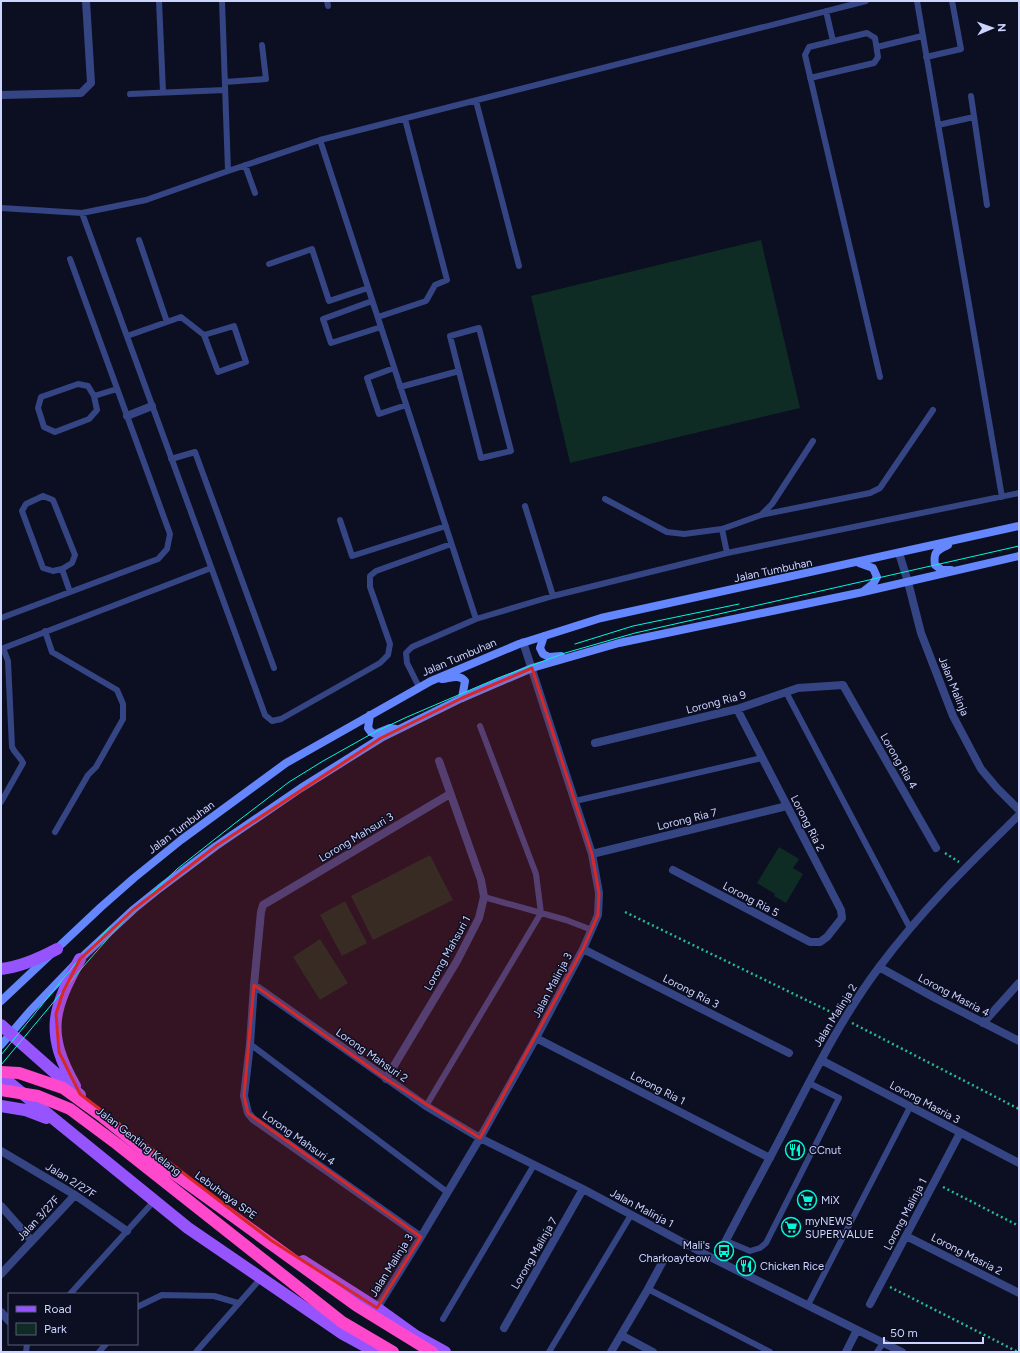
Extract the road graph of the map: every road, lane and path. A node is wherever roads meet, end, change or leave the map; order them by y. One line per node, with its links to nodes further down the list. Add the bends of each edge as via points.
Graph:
1 (86, 1): 18 (street, via 91,83 81,93)
2 (159, 1): 16 (lane)
3 (222, 1): 14 (lane)
4 (866, 1): 7 (lane)
5 (917, 1): 8 (lane)
6 (952, 1): 12 (lane, via 961,49)
7 (826, 11): 9 (lane); 20 (lane)
8 (922, 36): 11 (lane); 12 (lane)
9 (833, 41): 11 (lane, via 867,33 874,38); 13 (lane, via 809,47 805,55)
10 (262, 45): 14 (lane, via 266,79)
11 (877, 47): 13 (lane, via 878,57 874,63)
12 (926, 57): 23 (lane)
13 (810, 78): 44 (lane)
14 (225, 82): 15 (lane)
15 (225, 90): 16 (lane); 26 (lane)
16 (163, 92): 17 (lane)
17 (130, 94)
18 (1, 95)
19 (971, 96): 21 (lane)
20 (476, 101): 22 (lane); 34 (lane)
21 (974, 117): 23 (lane); 28 (lane)
22 (405, 119): 24 (lane); 37 (lane, via 447,280 435,285 426,301)
23 (938, 125): 55 (lane)
24 (320, 140): 25 (lane); 35 (lane)
25 (245, 165): 26 (lane); 27 (lane)
26 (228, 171): 30 (lane, via 146,200)
27 (255, 193)
28 (987, 205)
29 (1, 208): 30 (lane)
30 (82, 213): 41 (lane)
31 (139, 240): 38 (lane)
32 (70, 259): 46 (lane)
33 (269, 264): 35 (lane, via 312,249 329,301)
34 (519, 266)
35 (368, 288): 36 (lane)
36 (372, 301): 37 (lane); 39 (lane, via 323,319 331,343)
37 (378, 317): 39 (lane)
38 (167, 322): 40 (lane, via 181,317); 41 (lane)
39 (381, 328): 42 (lane)
40 (204, 335): 40 (lane, via 234,326 246,362 218,372)
41 (127, 336): 49 (lane)
42 (394, 368): 45 (lane); 48 (lane, via 367,378 379,414)
43 (459, 371): 43 (lane, via 450,336 479,328 511,451 481,458); 45 (lane)
44 (880, 377)
45 (400, 387): 48 (lane)
46 (118, 389): 47 (lane); 51 (lane)
47 (94, 396): 47 (lane, via 97,410 89,419 55,432 44,427 38,408 41,397 78,384 88,386)
48 (406, 405): 60 (lane)
49 (152, 406): 51 (street); 53 (lane)
50 (933, 410): 58 (lane, via 880,488)
51 (127, 416): 73 (lane, via 170,534 167,549 158,560)
52 (814, 441): 58 (lane, via 772,504)
53 (171, 459): 69 (lane); 83 (lane, via 195,452)
54 (1019, 493): 55 (lane)
55 (1002, 497): 65 (lane)
56 (605, 499): 62 (lane, via 667,532 684,534)
57 (525, 506): 75 (lane)
58 (761, 515): 62 (lane)
59 (340, 520): 60 (lane, via 352,556)
60 (446, 526): 64 (lane)
61 (1019, 526): 63 (main road, Jalan Tumbuhan)
62 (722, 529): 65 (lane)
63 (957, 540): 66 (main road, Jalan Tumbuhan); 71 (main road, via 937,551 934,557 935,565 942,570)
64 (451, 544): 69 (lane, via 376,571 370,576 370,587 390,644 388,655 380,663 281,719 272,720 266,715); 77 (lane)
65 (727, 553): 75 (lane)
66 (899, 553): 68 (main road, Jalan Tumbuhan); 72 (street, Jalan Malinja)
67 (1019, 556): 71 (main road)
68 (856, 562): 74 (main road, via 873,568 877,576 873,584); 79 (main road, Jalan Tumbuhan, via 601,618)
69 (211, 568): 78 (lane)
70 (62, 569): 70 (lane, via 53,571 43,568 22,511 26,504 43,496 53,500 75,555 72,563); 73 (lane)
71 (961, 569): 72 (main road)
72 (908, 582): 74 (main road); 101 (street, Jalan Malinja, via 921,633 953,716 981,769)
73 (70, 592): 76 (lane)
74 (863, 592): 82 (main road, via 619,643)
75 (553, 596): 77 (lane)
76 (1, 618)
77 (476, 619): 87 (lane, via 412,647 406,653 407,663)
78 (45, 632): 81 (lane); 103 (lane, via 52,652 118,690 123,719)
79 (544, 636): 80 (main road, Jalan Tumbuhan); 82 (main road, via 540,648 543,654 549,657)
80 (523, 642): 84 (street, Jalan Malinja 3); 85 (main road, Jalan Tumbuhan)
81 (2, 648): 99 (lane, via 8,661 12,747 23,763)
82 (574, 656): 84 (main road)
83 (274, 668)
84 (532, 668): 89 (main road); 98 (street, Jalan Malinja 3)
85 (431, 681): 87 (main road, Jalan Tumbuhan); 89 (main road, via 462,677 465,681)
86 (843, 685): 88 (street, Lorong Ria 9, via 798,688); 104 (street, Lorong Ria 4)
87 (419, 687): 91 (main road, Jalan Tumbuhan)
88 (786, 692): 90 (street, Lorong Ria 9); 112 (lane)
89 (462, 698): 93 (main road)
90 (738, 709): 94 (street, Lorong Ria 9); 95 (street, Lorong Ria 2)
91 (370, 715): 93 (main road, via 368,728 371,732 375,734 390,728); 115 (main road, Jalan Tumbuhan, via 286,763 188,836 128,883)
92 (480, 726): 111 (lane, via 536,874)
93 (398, 730): 117 (main road, via 301,788 216,846 134,909)
94 (595, 743)
95 (762, 758): 98 (lane); 100 (street, Lorong Ria 2)
96 (439, 761): 97 (street, Lorong Mahsuri 1)
97 (450, 794): 108 (street, Lorong Mahsuri 1, via 481,880); 109 (street, Lorong Mahsuri 3)
98 (575, 801): 105 (street, Jalan Malinja 3)
99 (1, 802)
100 (787, 806): 105 (street, Lorong Ria 7); 114 (street, Lorong Ria 2, via 842,913 841,920)
101 (1019, 810)
102 (1019, 815): 106 (street, Jalan Malinja 2)
103 (55, 832)
104 (936, 848): 106 (path)
105 (592, 854): 113 (street, Jalan Malinja 3, via 600,901)
106 (965, 868): 112 (street, Jalan Malinja 2)
107 (673, 870): 114 (street, Lorong Ria 5, via 810,942)
108 (484, 897): 111 (lane); 135 (street, Lorong Mahsuri 1, via 479,918 457,961)
109 (273, 899): 121 (street, Lorong Mahsuri 4, via 263,905 261,912)
110 (625, 912): 123 (path)
111 (541, 913): 113 (lane); 140 (lane)
112 (910, 928): 118 (street, Jalan Malinja 2)
113 (592, 930): 116 (street, Jalan Malinja 3)
114 (820, 942)
115 (57, 949): 119 (main road, via 31,961); 122 (main road, Jalan Tumbuhan)
116 (583, 950): 127 (street, Jalan Malinja 3); 131 (street, Lorong Ria 3)
117 (80, 958): 126 (main road); 138 (main road, via 61,997 56,1014 59,1052)
118 (879, 967): 123 (street, Jalan Malinja 2); 124 (street, Lorong Masria 4)
119 (1, 969)
120 (1019, 983): 124 (street)
121 (254, 985): 129 (street, Lorong Mahsuri 4); 135 (street, Lorong Mahsuri 2)
122 (1, 1001)
123 (844, 1019): 132 (street, Jalan Malinja 2); 142 (path)
124 (983, 1023): 128 (street, Lorong Masria 4)
125 (1, 1025): 126 (main road, Jalan Genting Kelang)
126 (11, 1034): 130 (main road); 138 (main road, Jalan Genting Kelang)
127 (536, 1038): 145 (street, Jalan Malinja 3); 147 (street, Lorong Ria 1)
128 (1019, 1041)
129 (250, 1044): 152 (lane); 160 (street, Lorong Mahsuri 4, via 244,1096 248,1113 253,1119)
130 (1, 1045)
131 (789, 1053)
132 (821, 1060): 136 (street, Jalan Malinja 2); 141 (street, Lorong Masria 3)
133 (1, 1072): 186 (highway, Lebuhraya SPE, via 19,1073 64,1088 169,1170 344,1297)
134 (1, 1076): 143 (main road)
135 (386, 1079): 140 (street, Lorong Mahsuri 2)
136 (809, 1083): 147 (street, Jalan Malinja 2); 161 (lane, via 839,1098 766,1243 750,1251)
137 (1, 1090): 185 (highway, via 38,1096 70,1109 342,1322)
138 (80, 1094): 175 (main road, Jalan Genting Kelang, via 167,1164 272,1241)
139 (1, 1106): 143 (main road, via 24,1110)
140 (426, 1106): 145 (street, Lorong Mahsuri 2)
141 (910, 1107): 144 (street, Lorong Masria 3); 173 (lane)
142 (1019, 1109)
143 (58, 1123): 154 (main road)
144 (960, 1133): 149 (street, Lorong Masria 3); 150 (street, Lorong Malinja 1)
145 (480, 1138): 148 (street, Jalan Malinja 1); 152 (street, Jalan Malinja 3)
146 (1, 1151): 153 (street, Jalan 2/27F)
147 (770, 1158): 161 (street, Jalan Malinja 2)
148 (534, 1164): 151 (street, Jalan Malinja 1); 177 (lane)
149 (1019, 1164)
150 (934, 1182): 157 (path); 159 (street, Lorong Malinja 1)
151 (583, 1189): 156 (street, Jalan Malinja 1); 179 (street, Lorong Malinja 7)
152 (447, 1192): 160 (street, Jalan Malinja 3)
153 (75, 1195): 158 (street, Jalan 2/27F); 162 (street, Jalan 3/27F)
154 (154, 1200): 158 (lane); 166 (main road, via 188,1228)
155 (1, 1206): 162 (street)
156 (631, 1215): 163 (street, Jalan Malinja 1); 188 (lane)
157 (1019, 1226)
158 (127, 1231): 170 (lane)
159 (906, 1236): 167 (street, Lorong Malinja 1); 169 (street, Lorong Masria 2)
160 (421, 1237): 175 (street, Jalan Malinja 3)
161 (726, 1240): 163 (street, Jalan Malinja 2)
162 (32, 1242): 165 (street, Jalan 3/27F)
163 (716, 1260): 173 (street, Jalan Malinja 1)
164 (663, 1261): 168 (street)
165 (1, 1274)
166 (261, 1278): 171 (lane); 184 (main road, via 343,1334)
167 (882, 1282): 172 (street, Lorong Malinja 1); 195 (path)
168 (648, 1289): 181 (street); 191 (lane)
169 (1019, 1292)
170 (71, 1293)
171 (238, 1303): 174 (lane, via 214,1296 162,1295); 183 (lane)
172 (870, 1304)
173 (808, 1305): 180 (street, Jalan Malinja 1)
174 (138, 1307)
175 (377, 1308): 187 (main road, Jalan Genting Kelang, via 416,1336)
176 (1, 1312): 178 (street)
177 (443, 1319)
178 (8, 1320)
179 (504, 1328)
180 (857, 1330): 182 (street, Jalan Malinja 1); 192 (street)
181 (620, 1336): 189 (street); 190 (street)
182 (883, 1343): 193 (lane); 194 (street, Jalan Malinja 1)
183 (196, 1352)
184 (376, 1352)
185 (393, 1352)
186 (432, 1352)
187 (445, 1352)
188 (549, 1352)
189 (611, 1352)
190 (653, 1352)
191 (770, 1352)
192 (846, 1352)
193 (877, 1352)
194 (902, 1352)
195 (1018, 1352)

